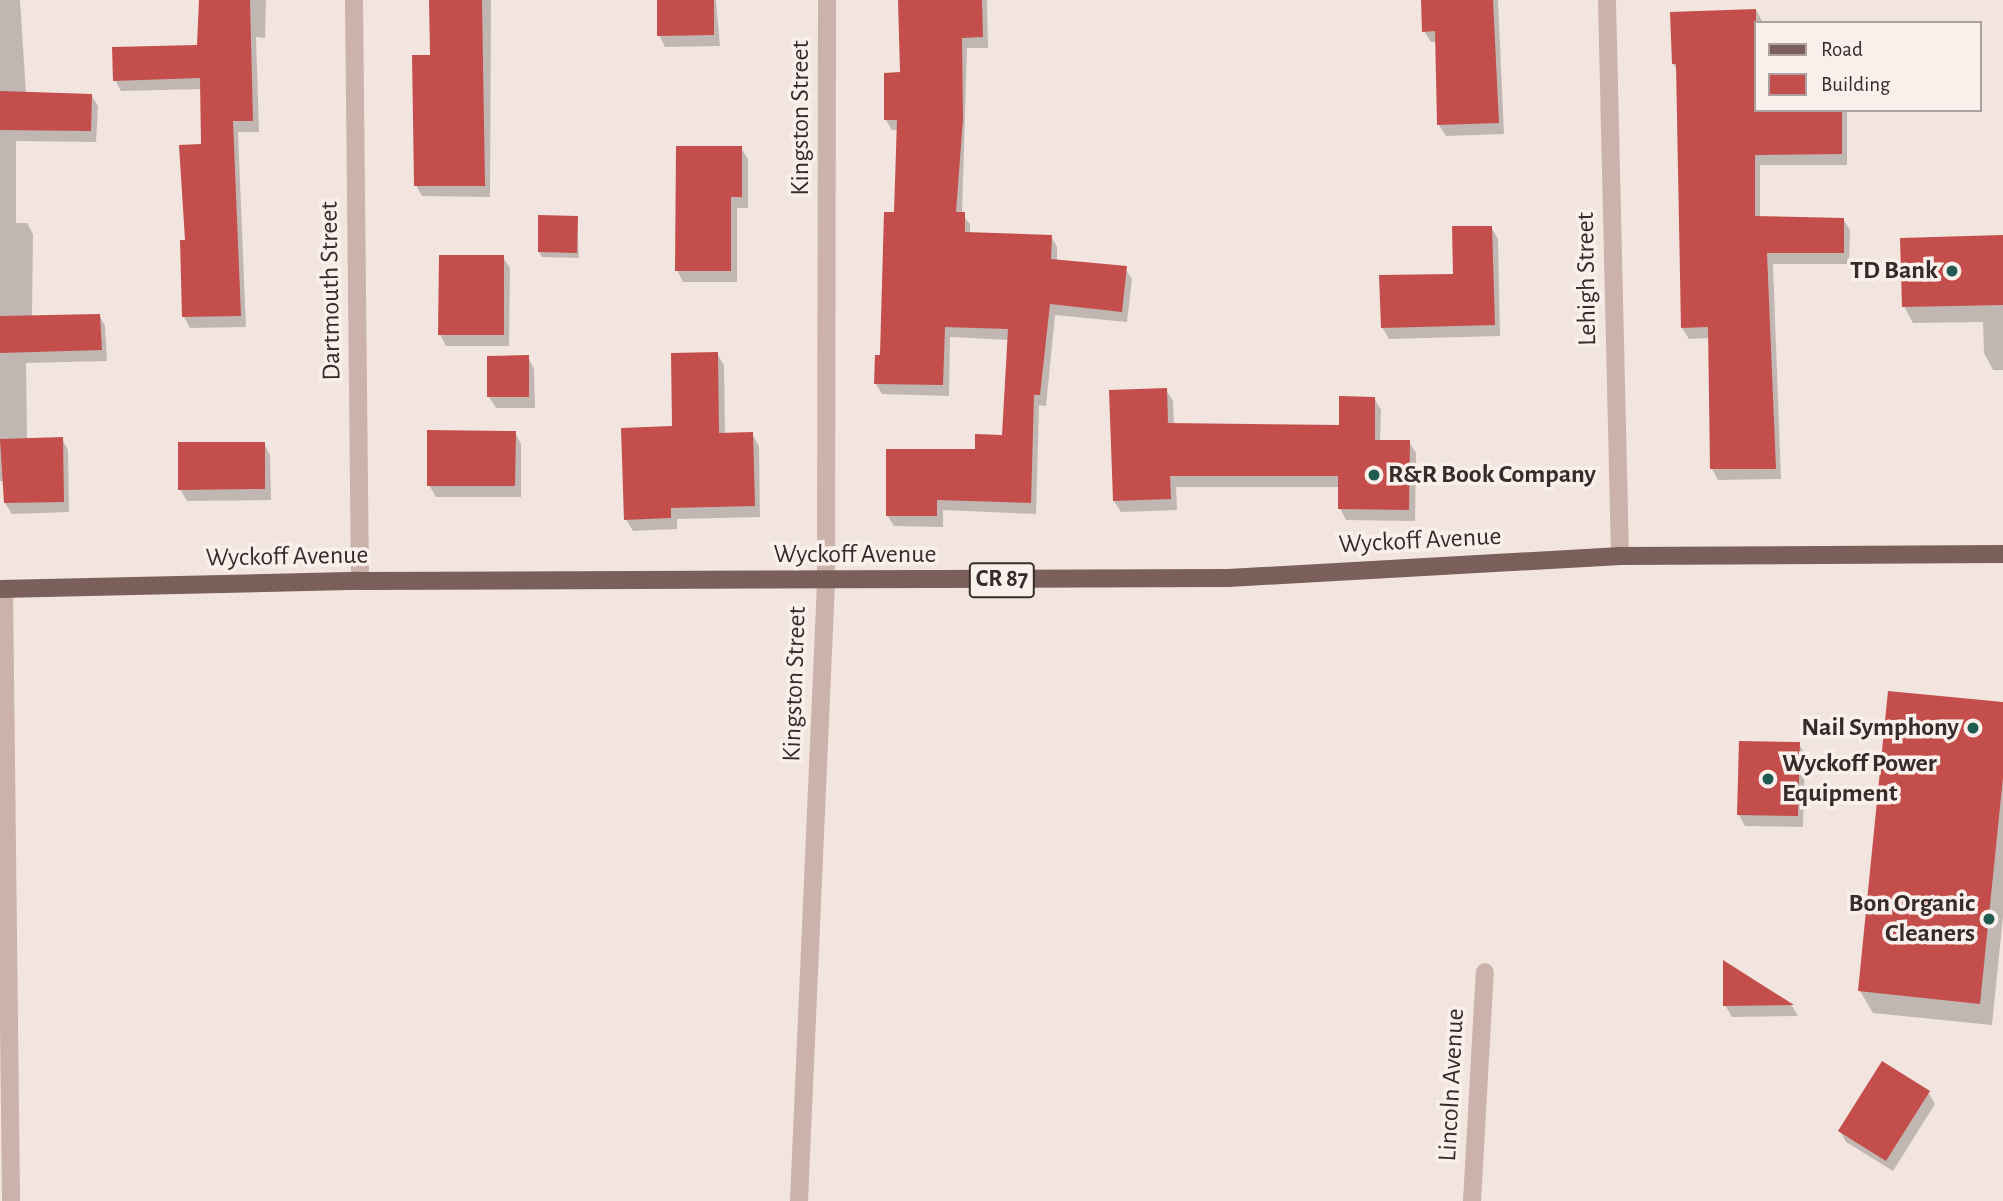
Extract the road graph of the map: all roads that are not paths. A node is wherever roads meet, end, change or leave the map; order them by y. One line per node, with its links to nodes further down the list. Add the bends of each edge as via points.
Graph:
1 (354, 0): 6 (street, Dartmouth Street)
2 (827, 0): 7 (street, Kingston Street)
3 (1607, 0): 5 (street, Lehigh Street)
4 (2003, 554): 5 (main road, Wyckoff Avenue / CR 87)
5 (1620, 556): 7 (main road, Wyckoff Avenue / CR 87, via 1228,578)
6 (359, 581): 7 (main road, Wyckoff Avenue / CR 87); 8 (main road, Wyckoff Avenue / CR 87)
7 (826, 582): 11 (street, Kingston Street)
8 (2, 589): 10 (street)
9 (1485, 972): 12 (street, Lincoln Avenue)
10 (11, 1201)
11 (799, 1201)
12 (1472, 1201)

